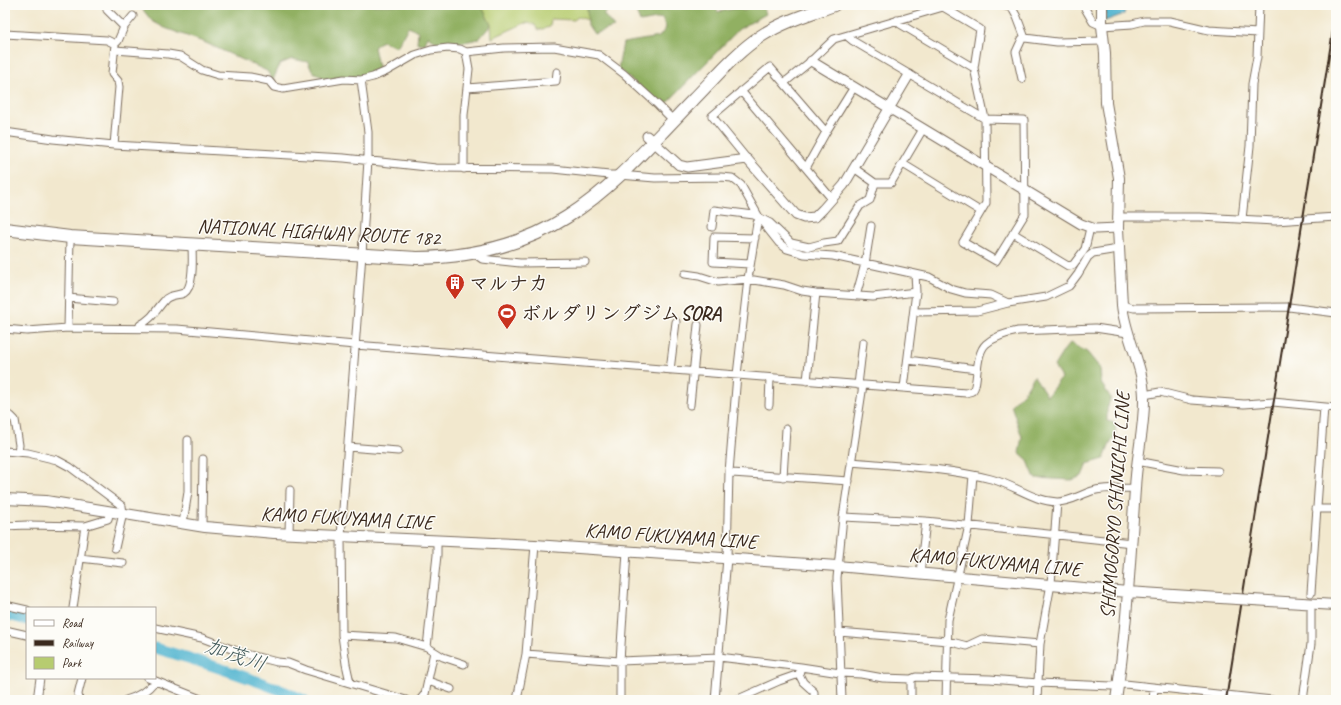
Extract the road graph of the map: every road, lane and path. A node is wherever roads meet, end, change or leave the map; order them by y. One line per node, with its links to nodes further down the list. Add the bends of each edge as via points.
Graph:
1 (811, 5): 30 (highway, NATIONAL HIGHWAY ROUTE 182, via 773,19 758,28 732,49)
2 (834, 5): 30 (highway, NATIONAL HIGHWAY ROUTE 182, via 794,19 760,36 736,55)
3 (1002, 5): 15 (street, via 1012,8)
4 (1083, 5): 10 (street, via 1093,22)
5 (1102, 5): 10 (main road, SHIMOGORYO SHINICHI LINE)
6 (1259, 5): 12 (street)
7 (107, 10): 11 (street)
8 (133, 16): 11 (street)
9 (897, 20): 14 (street); 20 (street); 20 (street, via 943,7 980,29)
10 (1102, 26): 12 (street, via 1170,21 1209,30); 16 (main road, SHIMOGORYO SHINICHI LINE)
11 (124, 27): 17 (street)
12 (1258, 33): 52 (street)
13 (5, 34): 17 (street, via 107,40)
14 (847, 36): 19 (street, via 834,39); 22 (street)
15 (1025, 38): 16 (street, via 1057,42); 23 (street, via 1016,52)
16 (1104, 41): 49 (main road, SHIMOGORYO SHINICHI LINE, via 1106,103 1119,178)
17 (115, 47): 24 (street, via 180,56 202,70 218,75 269,81 274,87 283,89 344,79); 36 (street, via 112,74 119,87)
18 (466, 52): 24 (street, via 448,48 431,50); 27 (street); 30 (street, via 554,47 599,55 624,74)
19 (810, 61): 25 (street); 26 (street)
20 (974, 68): 31 (street)
21 (557, 72): 27 (street, via 556,81)
22 (909, 75): 29 (street); 31 (street)
23 (1022, 79)
24 (362, 80): 38 (street, via 368,132)
25 (784, 83): 28 (street, via 770,67); 34 (street)
26 (854, 87): 29 (street); 34 (street)
27 (467, 88): 43 (street)
28 (741, 91): 37 (street, via 712,116); 41 (street)
29 (889, 108): 32 (street); 42 (street)
30 (670, 118): 35 (highway, NATIONAL HIGHWAY ROUTE 182)
31 (985, 119): 40 (street); 46 (street, via 1024,120)
32 (923, 129): 39 (street); 40 (street)
33 (5, 132): 36 (street)
34 (826, 132): 41 (street)
35 (650, 138): 37 (street, via 679,165 687,167); 44 (highway, NATIONAL HIGHWAY ROUTE 182)
36 (114, 144): 38 (street)
37 (747, 159): 47 (street, via 796,215 804,218 814,217)
38 (368, 160): 43 (street, via 430,168); 64 (street)
39 (903, 164): 45 (street, via 891,183); 48 (street)
40 (985, 166): 46 (street); 48 (street, via 986,203)
41 (806, 168): 47 (street)
42 (854, 168): 45 (street); 47 (street)
43 (464, 169): 44 (street, via 553,169)
44 (614, 175): 51 (street, via 732,178 741,184); 64 (highway, NATIONAL HIGHWAY ROUTE 182, via 562,212 513,236 490,243 439,250); 65 (highway, NATIONAL HIGHWAY ROUTE 182, via 594,198 567,218 518,241)
45 (875, 183): 51 (street, via 870,200 860,206 838,241 809,247 791,243 770,223)
46 (1025, 190): 56 (street); 59 (street, via 1025,214)
47 (832, 199)
48 (980, 211): 59 (street, via 963,242 996,261)
49 (1117, 217): 52 (street); 57 (main road, SHIMOGORYO SHINICHI LINE)
50 (1336, 217): 52 (street, via 1275,221)
51 (760, 219): 55 (street, via 754,215 714,210); 61 (street); 68 (street, via 787,249)
52 (1242, 219)
53 (5, 222): 64 (highway, NATIONAL HIGHWAY ROUTE 182)
54 (871, 226): 68 (street)
55 (712, 227)
56 (1090, 228): 57 (street); 59 (street, via 1084,249 1074,265 1068,266)
57 (1118, 228): 63 (main road, SHIMOGORYO SHINICHI LINE)
58 (5, 229): 60 (highway, NATIONAL HIGHWAY ROUTE 182)
59 (1013, 233)
60 (70, 237): 62 (highway, NATIONAL HIGHWAY ROUTE 182); 75 (street)
61 (755, 238): 67 (street); 67 (street, via 714,237 713,262)
62 (192, 245): 64 (highway, NATIONAL HIGHWAY ROUTE 182); 84 (street, via 192,272 186,290 165,299 154,315 140,325)
63 (1118, 249): 77 (street, via 1092,253 1069,286 1046,297); 78 (main road, SHIMOGORYO SHINICHI LINE)
64 (363, 251): 65 (highway, NATIONAL HIGHWAY ROUTE 182, via 418,258); 88 (street)
65 (475, 254): 66 (street, via 482,259 520,263)
66 (585, 262)
67 (750, 264): 71 (street)
68 (865, 264): 70 (street); 74 (street)
69 (685, 274): 71 (street, via 718,282)
70 (915, 274): 72 (street); 77 (street, via 929,277 951,289 990,295)
71 (748, 279): 73 (street); 93 (street)
72 (916, 292): 74 (street, via 873,298); 79 (street)
73 (816, 293): 74 (street); 95 (street)
74 (856, 296)
75 (68, 298): 76 (street); 83 (street)
76 (114, 302)
77 (1008, 303): 79 (street, via 977,310)
78 (1122, 305): 80 (street, via 1134,308 1289,306); 86 (main road, SHIMOGORYO SHINICHI LINE)
79 (914, 312): 89 (street)
80 (1336, 313)
81 (676, 322): 91 (street)
82 (698, 325): 92 (street)
83 (68, 328): 84 (street); 85 (street, via 27,331)
84 (140, 328): 88 (street, via 177,328)
85 (5, 329)
86 (1128, 333): 90 (street, via 1095,328 1018,331 992,339 986,344 981,350); 98 (main road, SHIMOGORYO SHINICHI LINE)
87 (863, 342): 96 (street)
88 (355, 345): 91 (street); 106 (street)
89 (908, 360): 90 (street); 97 (street)
90 (976, 369): 97 (street, via 975,387 966,393)
91 (670, 370): 92 (street)
92 (693, 372): 93 (street); 100 (street)
93 (737, 376): 94 (street); 114 (street)
94 (770, 378): 95 (street); 99 (street)
95 (807, 381): 96 (street)
96 (861, 385): 97 (street); 112 (street)
97 (904, 388)
98 (1144, 395): 101 (street, via 1160,392 1192,400 1244,404 1273,402); 111 (main road, SHIMOGORYO SHINICHI LINE, via 1144,419)
99 (769, 405)
100 (690, 406)
101 (1324, 407): 102 (street); 122 (street)
102 (1336, 408)
103 (5, 416): 109 (street, via 11,416 15,420)
104 (786, 428): 116 (street)
105 (188, 440): 128 (street, via 188,492)
106 (348, 446): 108 (street); 135 (street)
107 (5, 451): 109 (street)
108 (398, 451)
109 (18, 452): 125 (street, via 44,456 70,467 122,506)
110 (203, 459): 132 (street)
111 (1137, 461): 113 (street, via 1184,470); 118 (main road, SHIMOGORYO SHINICHI LINE)
112 (852, 462): 115 (street); 117 (street)
113 (1218, 471)
114 (729, 472): 116 (street); 142 (street)
115 (973, 475): 121 (street, via 994,480 1038,499); 129 (street)
116 (783, 477): 117 (street)
117 (849, 481): 126 (street)
118 (1135, 488): 121 (street, via 1103,489 1068,501); 137 (main road, SHIMOGORYO SHINICHI LINE)
119 (290, 490): 133 (street)
120 (5, 499): 124 (main road, KAMO FUKUYAMA LINE, via 46,501)
121 (1057, 502): 134 (street)
122 (1316, 509): 123 (street); 149 (street)
123 (1336, 509)
124 (110, 511): 125 (main road, KAMO FUKUYAMA LINE); 131 (street, via 108,518)
125 (122, 513): 128 (main road, KAMO FUKUYAMA LINE); 139 (street)
126 (843, 517): 127 (street); 144 (street)
127 (926, 521): 129 (street); 145 (street)
128 (183, 523): 132 (main road, KAMO FUKUYAMA LINE)
129 (969, 525): 134 (street); 146 (street)
130 (5, 526): 131 (street)
131 (85, 526): 141 (street)
132 (202, 526): 133 (main road, KAMO FUKUYAMA LINE)
133 (289, 534): 135 (main road, KAMO FUKUYAMA LINE)
134 (1055, 534): 137 (street); 147 (street)
135 (341, 536): 136 (main road, KAMO FUKUYAMA LINE); 159 (street)
136 (437, 540): 138 (main road, KAMO FUKUYAMA LINE); 162 (street)
137 (1132, 543): 148 (main road, SHIMOGORYO SHINICHI LINE)
138 (535, 545): 140 (main road, KAMO FUKUYAMA LINE); 164 (street)
139 (115, 548)
140 (627, 551): 142 (main road, KAMO FUKUYAMA LINE); 166 (street)
141 (80, 558): 143 (street); 152 (street)
142 (727, 558): 144 (main road, KAMO FUKUYAMA LINE); 165 (street)
143 (123, 563)
144 (837, 566): 145 (main road, KAMO FUKUYAMA LINE); 157 (street)
145 (920, 573): 146 (main road, KAMO FUKUYAMA LINE)
146 (957, 576): 147 (main road, KAMO FUKUYAMA LINE); 160 (street, via 948,620)
147 (1051, 584): 148 (main road, KAMO FUKUYAMA LINE); 161 (street)
148 (1128, 592): 151 (main road, KAMO FUKUYAMA LINE, bridge); 178 (main road, SHIMOGORYO SHINICHI LINE)
149 (1311, 593)
150 (5, 604): 153 (street)
151 (1336, 605)
152 (75, 607)
153 (26, 610)
154 (1311, 610): 199 (street, via 1312,644)
155 (156, 628): 176 (street, via 202,638 242,653 288,663)
156 (5, 630): 158 (street)
157 (839, 632): 160 (street); 169 (street)
158 (26, 635)
159 (342, 635): 162 (street, via 396,638); 176 (street)
160 (948, 642): 161 (street, via 967,646 982,639); 170 (street)
161 (1040, 644): 177 (street)
162 (427, 646): 163 (street)
163 (434, 652): 167 (street); 175 (street)
164 (526, 654): 166 (street); 187 (street)
165 (719, 657): 166 (street); 168 (street); 189 (street)
166 (620, 661): 188 (street)
167 (464, 664)
168 (800, 671): 169 (street); 190 (street); 191 (street, via 803,682 814,692)
169 (840, 674): 174 (street); 192 (street)
170 (947, 678): 174 (street); 177 (street, via 990,678); 194 (street)
171 (40, 679): 181 (street)
172 (82, 679): 182 (street)
173 (151, 679): 183 (street, via 152,685 134,698); 184 (street)
174 (912, 679): 193 (street)
175 (428, 681): 180 (street); 186 (street, via 425,694)
176 (350, 682): 185 (street)
177 (1038, 683): 178 (street); 195 (street)
178 (1119, 685): 179 (street); 196 (main road, SHIMOGORYO SHINICHI LINE)
179 (1154, 688): 197 (street); 198 (street)
180 (451, 689)
181 (37, 700)
182 (79, 700)
183 (126, 700)
184 (203, 700)
185 (406, 700)
186 (420, 700)
187 (517, 700)
188 (620, 700)
189 (715, 700)
190 (736, 700)
191 (814, 700)
192 (842, 700)
193 (911, 700)
194 (946, 700)
195 (1037, 700)
196 (1116, 700)
197 (1153, 700)
198 (1272, 700)
199 (1303, 700)

